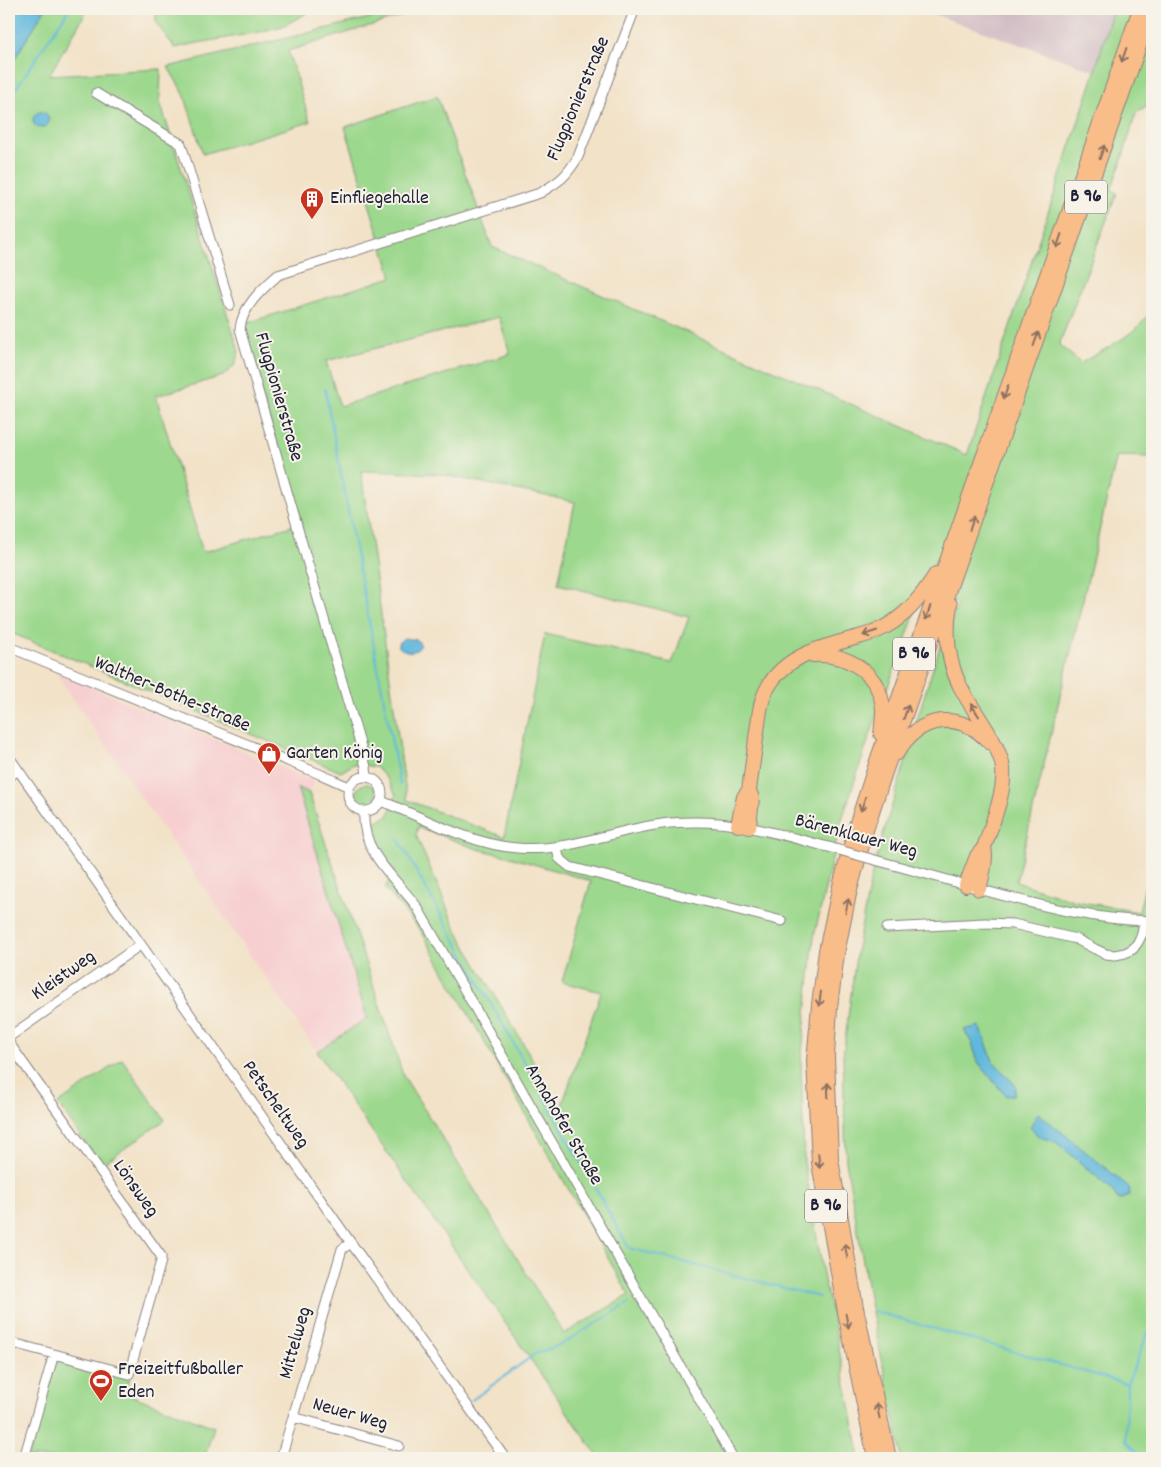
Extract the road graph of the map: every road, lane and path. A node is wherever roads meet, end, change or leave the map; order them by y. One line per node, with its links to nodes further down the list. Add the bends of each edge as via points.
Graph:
1 (635, 9): 16 (street, Flugpionierstraße, via 578,157 568,173 554,185 540,193 278,275 261,290 241,321 240,329 362,747)
2 (1140, 9): 6 (highway, B 96, one-way to 6)
3 (1152, 9): 7 (highway, B 96, one-way to 3)
4 (96, 93): 5 (street, via 181,144)
5 (230, 305)
6 (950, 550): 9 (highway, one-way to 9, via 927,589 905,614 875,632); 12 (highway, B 96, one-way to 12)
7 (956, 569): 10 (highway, one-way to 7, via 960,687 949,651 948,617); 14 (highway, B 96, one-way to 7)
8 (9, 647): 17 (street, Walther-Bothe-Straße)
9 (805, 655): 12 (highway, via 838,656 861,668 871,679 883,709); 20 (highway, via 787,664 767,688 761,706 749,791 744,797)
10 (998, 753): 14 (highway, via 974,728 956,721 940,721 910,735); 22 (highway, via 1002,763 1002,788 984,849 985,859)
11 (9, 757): 13 (street, Petscheltweg)
12 (878, 758): 38 (highway, B 96, one-way to 38, via 856,826 826,951 814,1061 819,1163)
13 (18, 770): 15 (street); 26 (street, Petscheltweg)
14 (884, 775): 39 (highway, B 96, one-way to 14, via 856,1308 831,1160 827,1056 837,954 864,839)
15 (9, 777)
16 (366, 777): 17 (street, via 355,780); 18 (street, via 380,785)
17 (349, 787): 19 (street, via 350,804)
18 (381, 801): 19 (street, via 375,809); 21 (street, Bärenklauer Weg, via 475,839 518,848)
19 (364, 812): 37 (street, Annahofer Straße, via 369,844 377,859 417,907)
20 (743, 826): 21 (street, Bärenklauer Weg, via 670,823); 22 (street, Bärenklauer Weg, bridge)
21 (557, 848): 24 (street, via 559,858 570,867)
22 (973, 887): 23 (street, Bärenklauer Weg, via 1089,915)
23 (1148, 920): 25 (street, Bärenklauer Weg, via 1133,949 1116,955 1095,950 1076,939 1013,924)
24 (782, 921)
25 (887, 928)
26 (140, 945): 27 (street, Kleistweg); 29 (street, Petscheltweg)
27 (9, 1037)
28 (9, 1043): 31 (street, Lönsweg, via 161,1256 129,1374)
29 (351, 1243): 32 (street, Mittelweg, via 342,1249); 36 (street, Petscheltweg)
30 (9, 1342): 31 (street)
31 (54, 1354): 34 (street)
32 (293, 1417): 33 (street, Neuer Weg); 35 (street, Mittelweg)
33 (399, 1446)
34 (24, 1458)
35 (281, 1458)
36 (504, 1458)
37 (733, 1458)
38 (875, 1458)
39 (888, 1458)

